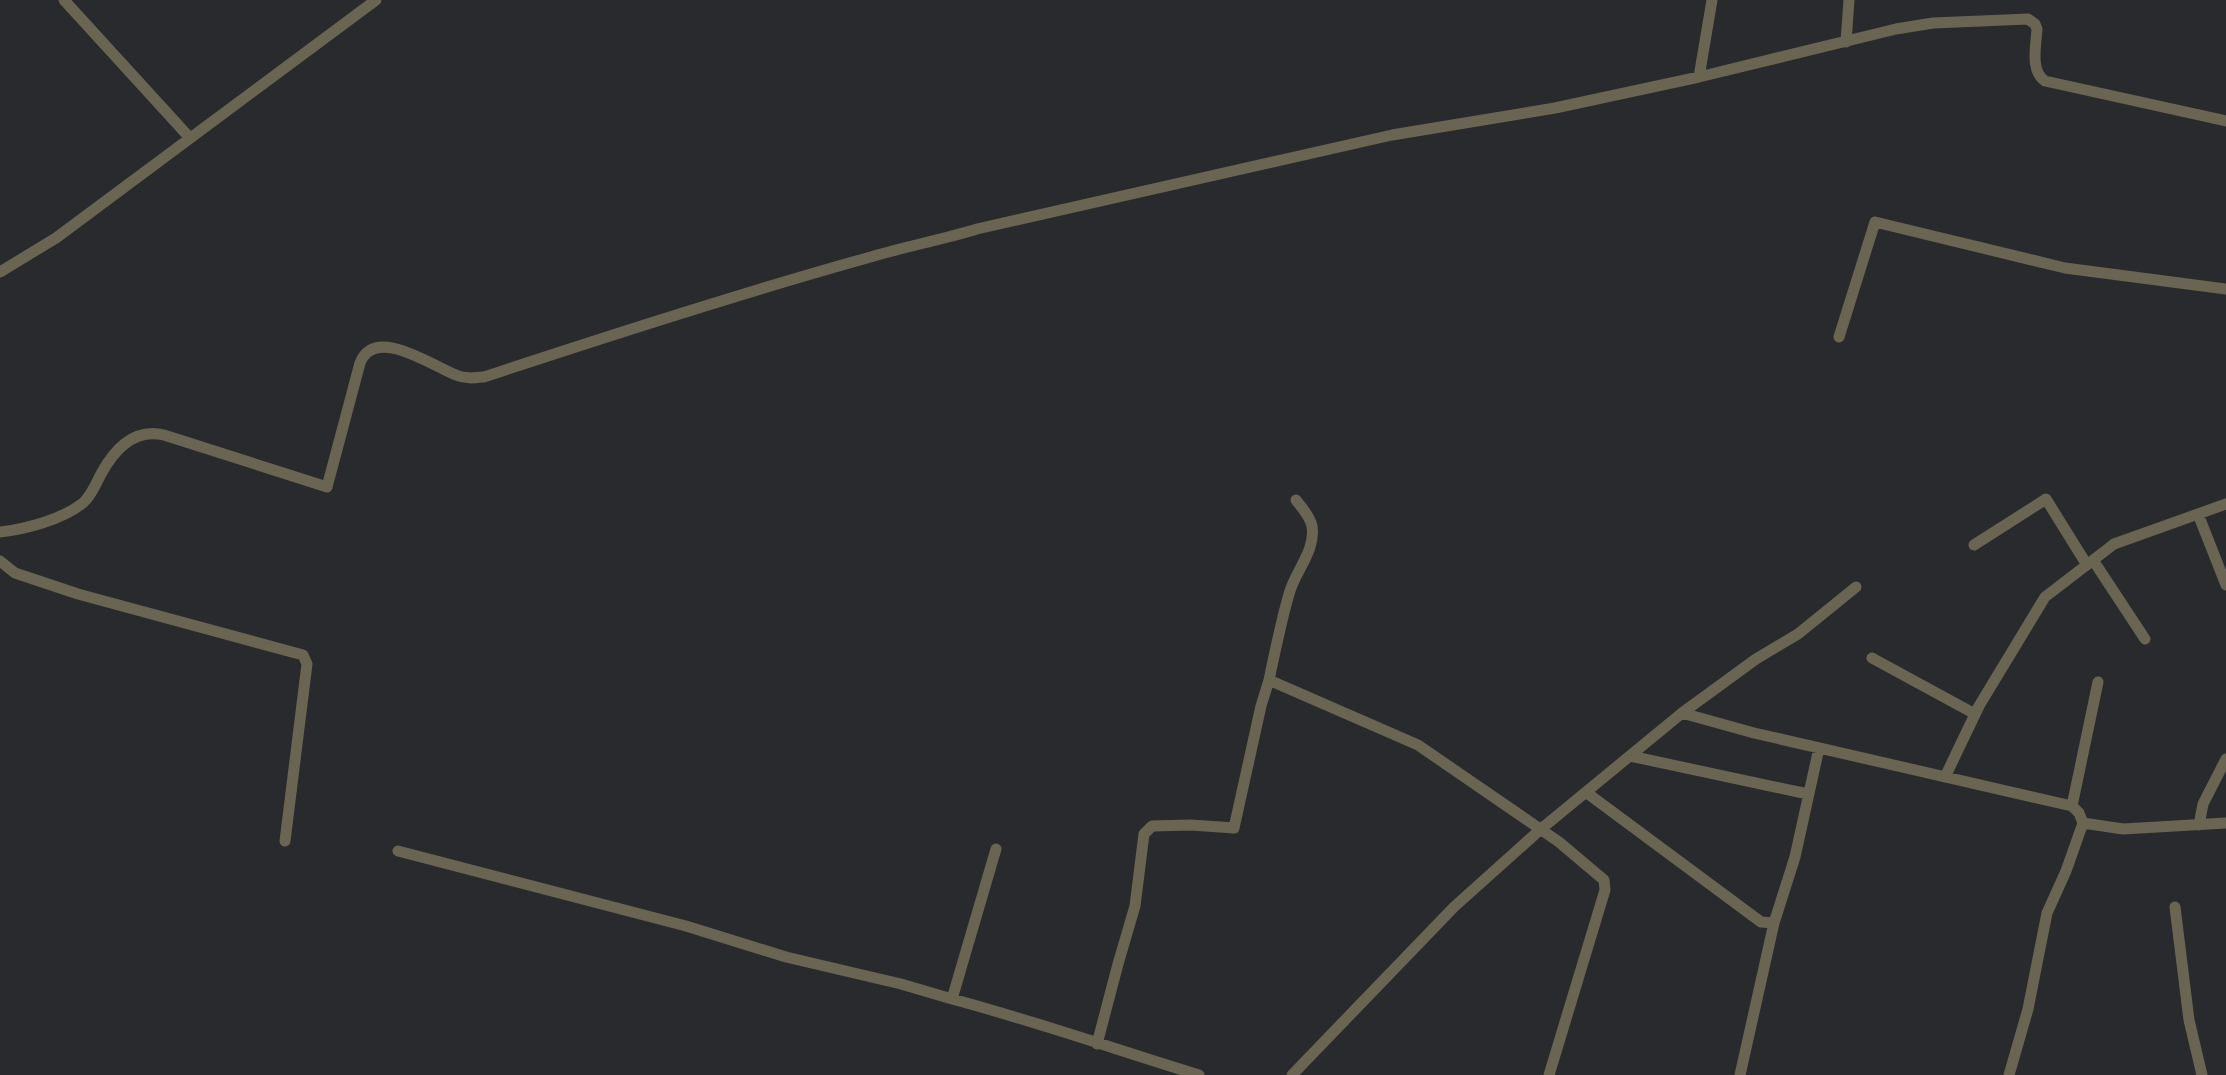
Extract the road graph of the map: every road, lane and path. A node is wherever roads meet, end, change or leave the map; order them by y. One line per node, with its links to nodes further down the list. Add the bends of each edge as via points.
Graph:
1 (64, 0): 8 (street)
2 (376, 0): 8 (street)
3 (1712, 0): 6 (street)
4 (1850, 0): 5 (street)
5 (1846, 42): 6 (street); 7 (street, via 1933,23 2028,19 2037,29 2036,70 2045,81)
6 (1699, 77): 15 (street, via 1555,108 1392,135 977,229 732,298 484,377 461,377 419,357 387,346 377,347 368,351 360,363 327,488 164,435 141,434 129,440 114,455 91,494 79,506 20,529)
7 (2226, 121)
8 (190, 138): 9 (street, via 56,238)
9 (0, 272)
10 (2226, 289): 11 (street, via 2065,268 1875,222)
11 (1839, 337)
12 (1296, 500): 23 (street, via 1309,517 1311,542 1289,591)
13 (2226, 504): 14 (street)
14 (2198, 514): 18 (street, via 2114,544); 19 (street)
15 (0, 532)
16 (1974, 545): 18 (street, via 2046,499)
17 (0, 561): 38 (street, via 15,573 59,588 303,655 307,664)
18 (2090, 562): 21 (street); 26 (street, via 2044,597)
19 (2226, 585)
20 (1856, 587): 25 (street, via 1798,634 1756,659)
21 (2145, 639)
22 (1872, 658): 26 (street)
23 (1269, 680): 37 (street, via 1418,745); 44 (street, via 1234,828 1152,826 1144,834 1135,906)
24 (2098, 682): 33 (street)
25 (1682, 713): 27 (street); 28 (street)
26 (1975, 714): 30 (street)
27 (1819, 748): 30 (street); 32 (street)
28 (1630, 756): 31 (street); 32 (street)
29 (2226, 759): 36 (street, via 2202,804)
30 (1945, 777): 33 (street)
31 (1586, 793): 37 (street); 42 (street, via 1761,922)
32 (1808, 794): 42 (street, via 1795,857)
33 (2072, 806): 34 (street)
34 (2083, 823): 36 (street, via 2123,829); 49 (street, via 2047,913 2028,1009)
35 (2226, 823): 36 (street)
36 (2199, 825)
37 (1541, 829): 46 (street, via 1454,907); 47 (street, via 1602,877 1606,886)
38 (285, 841)
39 (996, 849): 43 (street)
40 (398, 850): 43 (street, via 686,926 786,958)
41 (2175, 907): 50 (street, via 2189,1020)
42 (1774, 923): 48 (street)
43 (952, 999): 44 (street, via 1014,1015)
44 (1097, 1044): 45 (street)
45 (1199, 1075)
46 (1292, 1075)
47 (1549, 1075)
48 (1740, 1075)
49 (2009, 1075)
50 (2202, 1075)

